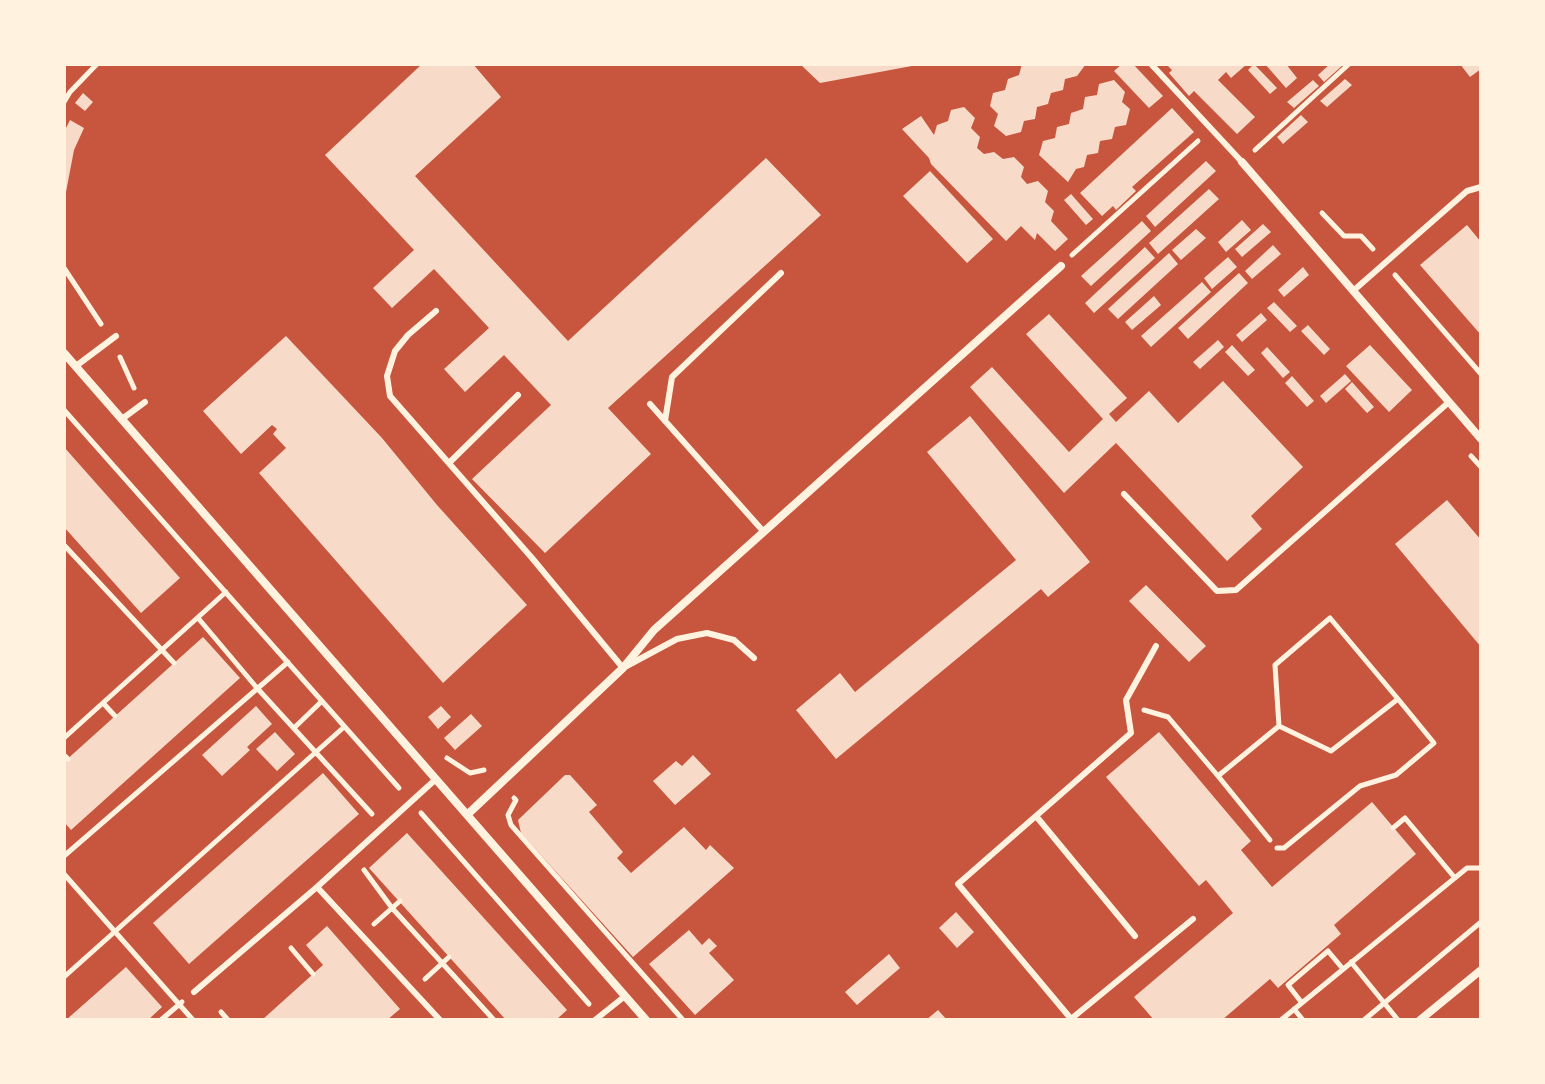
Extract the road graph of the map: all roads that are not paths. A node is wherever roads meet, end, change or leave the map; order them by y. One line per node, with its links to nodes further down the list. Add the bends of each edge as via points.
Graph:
1 (1151, 64): 2 (lane)
2 (1242, 162): 6 (street)
3 (1481, 187): 6 (lane, via 1467,191)
4 (1061, 266): 20 (street)
5 (781, 273): 16 (lane, via 672,377)
6 (1353, 291): 12 (street)
7 (436, 311): 18 (lane, via 395,351 387,376 390,396)
8 (113, 338): 10 (lane)
9 (64, 353): 10 (street)
10 (76, 366): 15 (street)
11 (518, 395): 18 (lane)
12 (1449, 402): 17 (street); 19 (lane, via 1236,590 1217,591)
13 (144, 403): 15 (lane)
14 (650, 404): 16 (lane)
15 (122, 419): 24 (street)
16 (665, 421): 20 (lane)
17 (1481, 439)
18 (449, 463): 23 (lane)
19 (1124, 494)
20 (763, 531): 23 (street, via 654,630)
21 (1156, 646): 26 (lane, via 1126,700 1131,733)
22 (754, 658): 23 (lane, via 734,640 707,633 677,639)
23 (623, 668): 25 (street)
24 (436, 779): 25 (street); 27 (lane)
25 (468, 814): 32 (street)
26 (1036, 816): 29 (lane); 36 (lane, via 958,884)
27 (317, 887): 31 (lane); 34 (lane)
28 (1193, 919): 36 (lane)
29 (1135, 936)
30 (1481, 970): 37 (street)
31 (194, 992)
32 (625, 996): 33 (lane); 35 (street)
33 (597, 1018)
34 (440, 1020)
35 (646, 1020)
36 (1072, 1020)
37 (1420, 1020)

